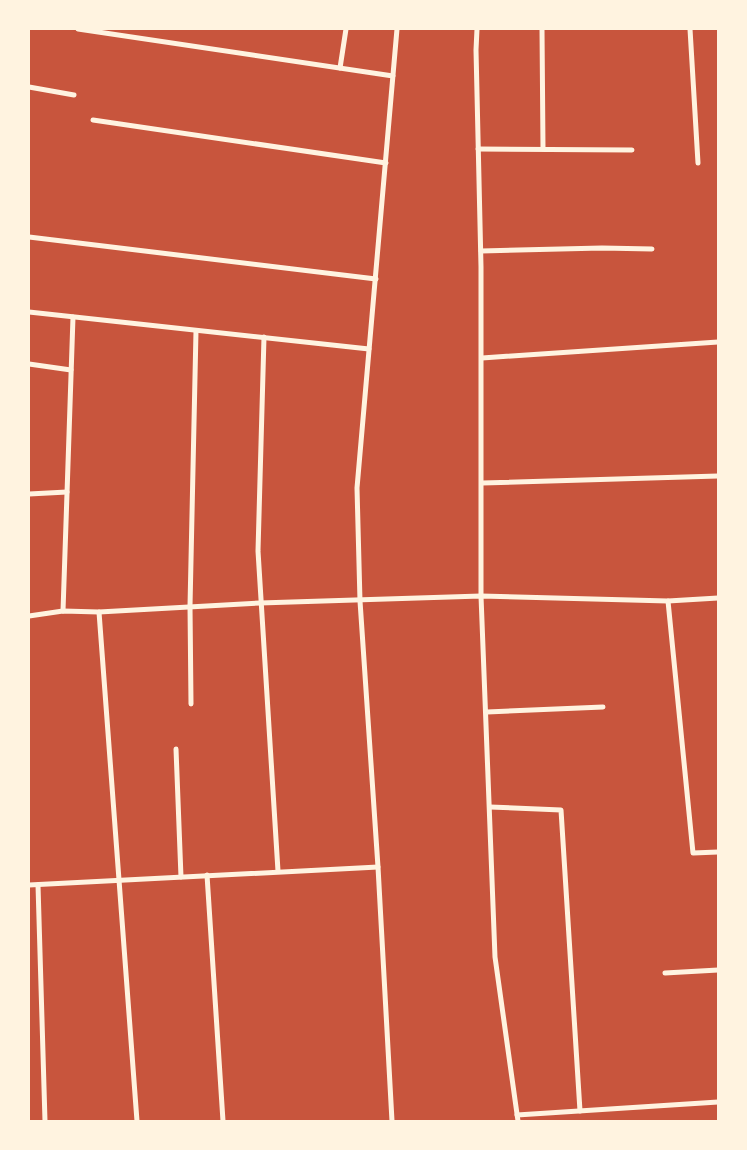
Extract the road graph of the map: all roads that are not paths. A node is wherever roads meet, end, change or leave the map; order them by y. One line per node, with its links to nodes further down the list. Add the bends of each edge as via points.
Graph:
1 (78, 29): 7 (street)
2 (346, 29): 7 (street)
3 (397, 29): 8 (street)
4 (477, 29): 12 (street)
5 (542, 29): 13 (street)
6 (690, 29): 16 (street)
7 (340, 68): 8 (street)
8 (393, 76): 15 (street)
9 (29, 87): 10 (street)
10 (74, 94)
11 (93, 120): 15 (street)
12 (478, 149): 13 (street); 19 (street)
13 (544, 149): 14 (street)
14 (632, 150)
15 (386, 162): 20 (street)
16 (698, 163)
17 (29, 237): 20 (street)
18 (652, 249): 19 (street)
19 (481, 250): 27 (street)
20 (376, 280): 26 (street)
21 (29, 312): 22 (street)
22 (73, 317): 23 (street); 29 (street)
23 (196, 330): 24 (street); 39 (street)
24 (264, 338): 26 (street); 38 (street, via 258,551)
25 (718, 342): 27 (street)
26 (370, 349): 36 (street, via 357,488)
27 (482, 358): 31 (street)
28 (29, 364): 29 (street)
29 (71, 370): 32 (street)
30 (718, 476): 31 (street)
31 (482, 483): 34 (street)
32 (67, 492): 33 (street); 40 (street)
33 (29, 494)
34 (481, 596): 36 (street); 37 (street); 45 (street)
35 (718, 598): 37 (street)
36 (360, 601): 38 (street); 49 (street)
37 (668, 601): 48 (street, via 693,853)
38 (260, 603): 39 (street); 50 (street)
39 (190, 606): 41 (street); 43 (street)
40 (62, 611): 41 (street); 42 (street)
41 (99, 612): 53 (street)
42 (29, 616)
43 (191, 704)
44 (604, 708): 45 (street)
45 (486, 712): 47 (street)
46 (176, 749): 52 (street)
47 (490, 807): 59 (street, via 561,810); 60 (street, via 495,957)
48 (718, 852)
49 (378, 867): 50 (street); 64 (street)
50 (278, 872): 51 (street)
51 (207, 875): 52 (street); 63 (street)
52 (181, 876): 53 (street)
53 (118, 880): 55 (street); 62 (street)
54 (29, 885): 55 (street)
55 (38, 885): 61 (street)
56 (718, 970): 57 (street)
57 (665, 973)
58 (718, 1102): 59 (street)
59 (580, 1111): 60 (street)
60 (518, 1118)
61 (45, 1121)
62 (137, 1121)
63 (223, 1121)
64 (392, 1121)

